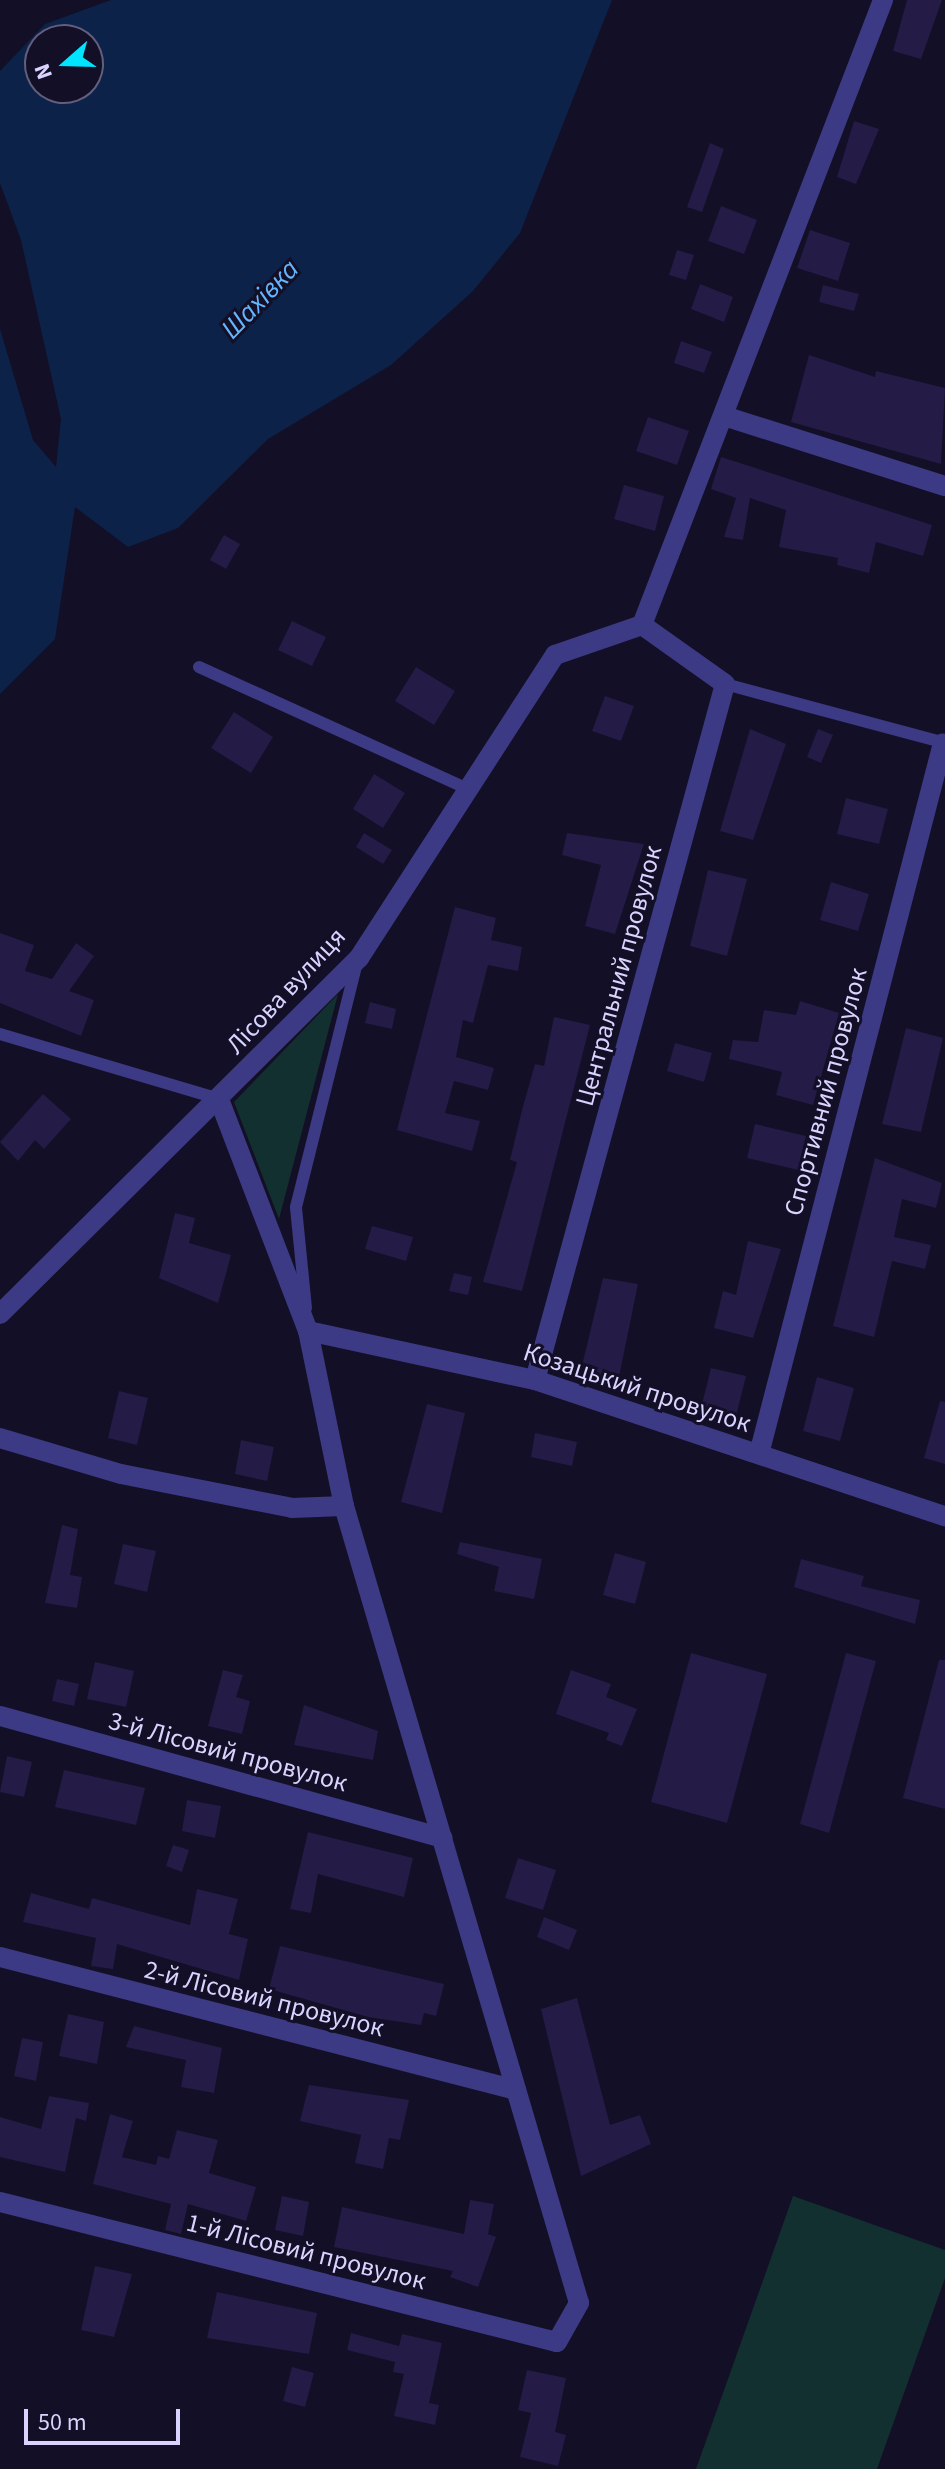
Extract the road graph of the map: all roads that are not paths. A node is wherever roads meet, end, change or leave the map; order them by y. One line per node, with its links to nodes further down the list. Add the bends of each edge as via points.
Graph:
1 (883, 0): 2 (street)
2 (724, 416): 3 (street); 4 (street)
3 (945, 486)
4 (642, 625): 6 (street); 8 (street, Лісова вулиця, via 555,655)
5 (199, 667): 8 (lane)
6 (725, 684): 7 (lane); 14 (street, Центральний провулок)
7 (944, 743): 16 (street, Спортивний провулок)
8 (468, 789): 9 (street, Лісова вулиця)
9 (359, 958): 11 (street, Лісова вулиця); 13 (lane, via 296,1207)
10 (0, 1034): 11 (lane)
11 (219, 1099): 12 (street, Лісова вулиця); 13 (street)
12 (0, 1314)
13 (308, 1331): 14 (street, Козацький провулок); 17 (street)
14 (535, 1380): 16 (street, Козацький провулок)
15 (0, 1438): 17 (street, via 183,1487 292,1508)
16 (759, 1454): 18 (street, Козацький провулок)
17 (344, 1506): 20 (street)
18 (945, 1516)
19 (0, 1716): 20 (street, 3-й Лісовий провулок)
20 (442, 1838): 22 (street)
21 (0, 1957): 22 (street, 2-й Лісовий провулок)
22 (516, 2090): 23 (street, 1-й Лісовий провулок, via 579,2303 557,2342)
23 (0, 2202)

